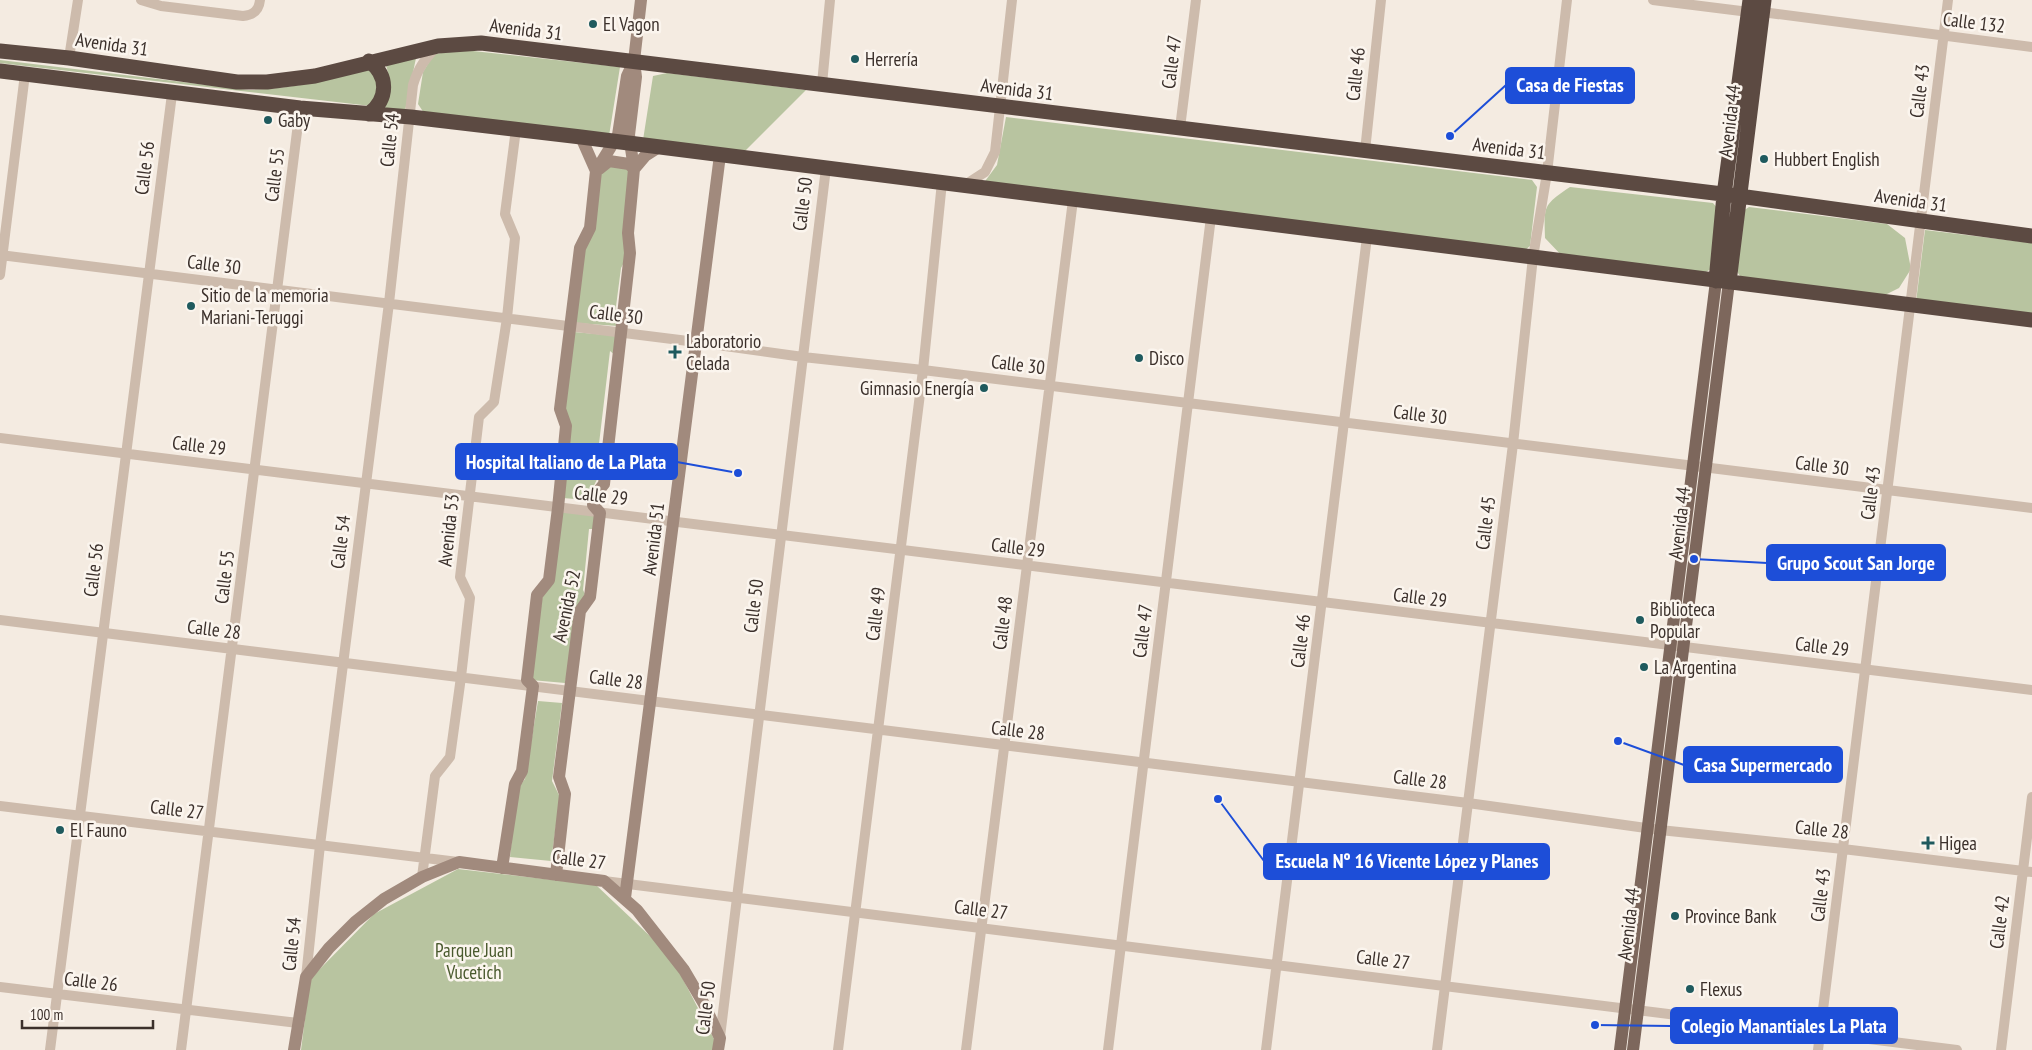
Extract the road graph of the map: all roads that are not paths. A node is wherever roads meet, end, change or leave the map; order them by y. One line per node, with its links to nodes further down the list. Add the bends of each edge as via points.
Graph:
1 (78, 0): 17 (street)
2 (141, 0): 3 (street, via 170,8 244,16 258,10)
3 (260, 0)
4 (641, 0): 19 (street, Avenida 52)
5 (830, 0): 22 (street)
6 (1012, 0): 25 (street)
7 (1196, 0): 28 (street, Calle 47)
8 (1381, 0): 34 (street, Calle 46)
9 (1567, 0): 39 (street, Calle 45)
10 (1653, 0): 12 (street, Calle 132)
11 (1948, 0): 13 (street, Calle 43)
12 (1756, 6): 13 (street, Calle 132); 42 (highway, Avenida 44); 43 (highway, Avenida 44)
13 (1943, 36): 15 (street, Calle 132); 46 (street, Calle 43)
14 (438, 46): 18 (highway, Avenida 31); 19 (highway, Avenida 31, via 480,43); 27 (street, Calle 54, via 417,71)
15 (2032, 47)
16 (0, 50): 17 (highway, Avenida 31)
17 (69, 58): 18 (highway, Avenida 31, via 237,82 292,80)
18 (370, 61): 26 (highway, via 380,71 384,85 381,102)
19 (634, 61): 22 (highway, Avenida 31); 31 (street, Avenida 52, via 627,76); 32 (street, Avenida 52, via 636,77)
20 (0, 70): 21 (highway)
21 (25, 74): 23 (highway); 49 (street)
22 (822, 84): 25 (highway, Avenida 31)
23 (172, 94): 24 (highway); 51 (street, Calle 56)
24 (300, 108): 26 (highway); 54 (street, Calle 55)
25 (1001, 108): 28 (highway, Avenida 31); 41 (street, via 995,152 985,172)
26 (369, 114): 27 (highway)
27 (411, 117): 29 (highway); 55 (street, Calle 54)
28 (1180, 128): 34 (highway, Avenida 31)
29 (516, 129): 30 (highway); 57 (street, Avenida 53, via 505,214 515,238)
30 (580, 137): 31 (highway); 38 (street)
31 (615, 142): 32 (highway); 38 (street, Avenida 52)
32 (630, 144): 33 (highway); 37 (street, Avenida 52)
33 (659, 147): 35 (highway); 37 (street)
34 (1365, 151): 39 (highway, Avenida 31)
35 (720, 155): 36 (highway); 61 (street, Avenida 51)
36 (826, 168): 40 (highway); 62 (street, Calle 50)
37 (634, 169): 38 (street, via 629,164 609,161); 60 (street, Avenida 52)
38 (596, 171): 59 (street, Avenida 52, via 590,228 580,248)
39 (1547, 173): 42 (highway, Avenida 31); 50 (street, Calle 45)
40 (942, 182): 41 (highway); 63 (street, Calle 49)
41 (965, 185): 44 (highway)
42 (1724, 195): 43 (highway, Avenida 31); 53 (highway, Avenida 44)
43 (1739, 196): 46 (highway, Avenida 31); 53 (highway, Avenida 44)
44 (1073, 200): 45 (highway); 64 (street, Calle 48)
45 (1211, 217): 48 (highway); 65 (street, Calle 47)
46 (1920, 222): 47 (highway, Avenida 31); 56 (street, Calle 43)
47 (2032, 236)
48 (1367, 237): 50 (highway); 66 (street, Calle 46)
49 (1, 255): 51 (street, Calle 30); 52 (street)
50 (1533, 257): 53 (highway); 68 (street, Calle 45)
51 (148, 273): 54 (street, Calle 30); 69 (street, Calle 56)
52 (0, 275)
53 (1722, 282): 56 (highway); 70 (main road, Avenida 44)
54 (278, 289): 55 (street, Calle 30); 71 (street, Calle 55)
55 (389, 303): 57 (street, Calle 30); 72 (street, Calle 54)
56 (1911, 305): 58 (highway); 73 (street, Calle 43)
57 (507, 318): 59 (street, Calle 30); 74 (street, Avenida 53, via 494,402 479,417)
58 (2032, 320)
59 (571, 326): 60 (street, Calle 30); 75 (street, Avenida 52, via 560,409 566,426)
60 (623, 332): 61 (street, Calle 30); 77 (street, Avenida 52, via 604,484 595,495 593,505)
61 (696, 342): 62 (street, Calle 30); 78 (street, Avenida 51)
62 (803, 357): 63 (street, Calle 30); 79 (street, Calle 50)
63 (923, 370): 64 (street, Calle 30); 80 (street, Calle 49)
64 (1050, 386): 65 (street, Calle 30); 81 (street, Calle 48)
65 (1188, 403): 66 (street, Calle 30); 82 (street, Calle 47)
66 (1345, 423): 68 (street, Calle 30); 83 (street, Calle 46)
67 (0, 438): 69 (street, Calle 29)
68 (1513, 444): 70 (street, Calle 30); 85 (street, Calle 45)
69 (126, 454): 71 (street, Calle 29); 86 (street, Calle 56)
70 (1700, 467): 73 (street, Calle 30); 87 (main road, Avenida 44)
71 (255, 470): 72 (street, Calle 29); 88 (street, Calle 55)
72 (366, 484): 74 (street, Calle 29); 89 (street, Calle 54)
73 (1888, 491): 76 (street, Calle 30); 90 (street, Calle 43)
74 (469, 496): 75 (street, Calle 29); 91 (street, Avenida 53, via 460,577 470,598)
75 (558, 508): 77 (street, Calle 29); 92 (street, Avenida 52, via 549,580 537,595 527,680)
76 (2032, 508)
77 (600, 513): 78 (street, Calle 29); 94 (street, Avenida 52, via 590,597 580,611)
78 (674, 522): 79 (street, Calle 29); 95 (street, Avenida 51)
79 (781, 536): 80 (street, Calle 29); 96 (street, Calle 50)
80 (900, 550): 81 (street, Calle 29); 97 (street, Calle 49)
81 (1027, 566): 82 (street, Calle 29); 98 (street, Calle 48)
82 (1166, 583): 83 (street, Calle 29); 99 (street, Calle 47)
83 (1323, 602): 85 (street, Calle 29); 100 (street, Calle 46)
84 (0, 620): 86 (street, Calle 28)
85 (1490, 623): 87 (street, Calle 29); 102 (street, Calle 45)
86 (103, 633): 88 (street, Calle 28); 104 (street, Calle 56)
87 (1677, 646): 90 (street, Calle 29); 105 (main road, Avenida 44)
88 (232, 649): 89 (street, Calle 28); 106 (street, Calle 55)
89 (343, 663): 91 (street, Calle 28); 107 (street, Calle 54)
90 (1866, 669): 93 (street, Calle 29); 108 (street, Calle 43)
91 (461, 677): 92 (street, Calle 28); 109 (street, Avenida 53, via 450,757 435,776)
92 (533, 686): 94 (street, Calle 28); 112 (street, Avenida 52, via 522,771 515,784)
93 (2032, 690)
94 (570, 691): 95 (street, Calle 28); 114 (street, Avenida 52, via 559,777 566,794)
95 (651, 701): 96 (street, Calle 28); 111 (street, Avenida 51)
96 (759, 715): 97 (street, Calle 28); 119 (street, Calle 50)
97 (879, 730): 98 (street, Calle 28); 120 (street, Calle 49)
98 (1004, 746): 99 (street, Calle 28); 121 (street, Calle 48)
99 (1144, 763): 100 (street, Calle 28); 122 (street, Calle 47)
100 (1300, 782): 102 (street, Calle 28); 123 (street, Calle 46)
101 (2032, 797): 113 (street, Calle 42)
102 (1468, 803): 105 (street, Calle 28); 125 (street, Calle 45)
103 (0, 806): 104 (street, Calle 27)
104 (80, 816): 106 (street, Calle 27); 127 (street, Calle 56)
105 (1654, 829): 108 (street, Calle 28); 128 (main road, Avenida 44)
106 (209, 832): 107 (street, Calle 27); 129 (street, Calle 55)
107 (320, 846): 109 (street, Calle 27); 124 (street, Calle 54)
108 (1843, 849): 113 (street, Calle 28); 131 (street, Calle 43)
109 (424, 858): 110 (street, Calle 27); 115 (street, Avenida 53)
110 (459, 862): 112 (street, Calle 27); 115 (street)
111 (629, 864): 116 (street, via 623,876); 117 (street, Avenida 51)
112 (502, 868): 114 (street, Calle 27)
113 (2027, 871): 145 (street, Calle 42)
114 (556, 875): 116 (street, Calle 27)
115 (422, 877): 124 (street, via 384,899 355,922)
116 (607, 881): 117 (street, Calle 27); 118 (street)
117 (627, 884): 118 (street, Avenida 51); 119 (street, Calle 27)
118 (625, 898): 132 (street, via 662,939 684,970 704,1004)
119 (738, 898): 120 (street, Calle 27); 132 (street, Calle 50)
120 (856, 912): 121 (street, Calle 27); 136 (street, Calle 49)
121 (981, 928): 122 (street, Calle 27); 137 (street, Calle 48)
122 (1121, 946): 123 (street, Calle 27); 138 (street, Calle 47)
123 (1277, 965): 125 (street, Calle 27); 139 (street, Calle 46)
124 (306, 977): 130 (street, Calle 54)
125 (1445, 986): 128 (street, Calle 27); 140 (street, Calle 45)
126 (0, 987): 127 (street, Calle 26)
127 (57, 994): 129 (street, Calle 26); 133 (street, Calle 56)
128 (1632, 1009): 131 (street, Calle 27); 141 (main road, Avenida 44); 142 (main road, Avenida 44)
129 (186, 1010): 130 (street, Calle 26); 134 (street, Calle 55)
130 (298, 1023): 135 (street, Calle 54)
131 (1820, 1033): 143 (street, Calle 43); 144 (street, Calle 27)
132 (719, 1044)
133 (50, 1050)
134 (181, 1050)
135 (294, 1050)
136 (838, 1050)
137 (966, 1050)
138 (1108, 1050)
139 (1266, 1050)
140 (1437, 1050)
141 (1620, 1050)
142 (1633, 1050)
143 (1818, 1050)
144 (1957, 1050)
145 (2000, 1050)

